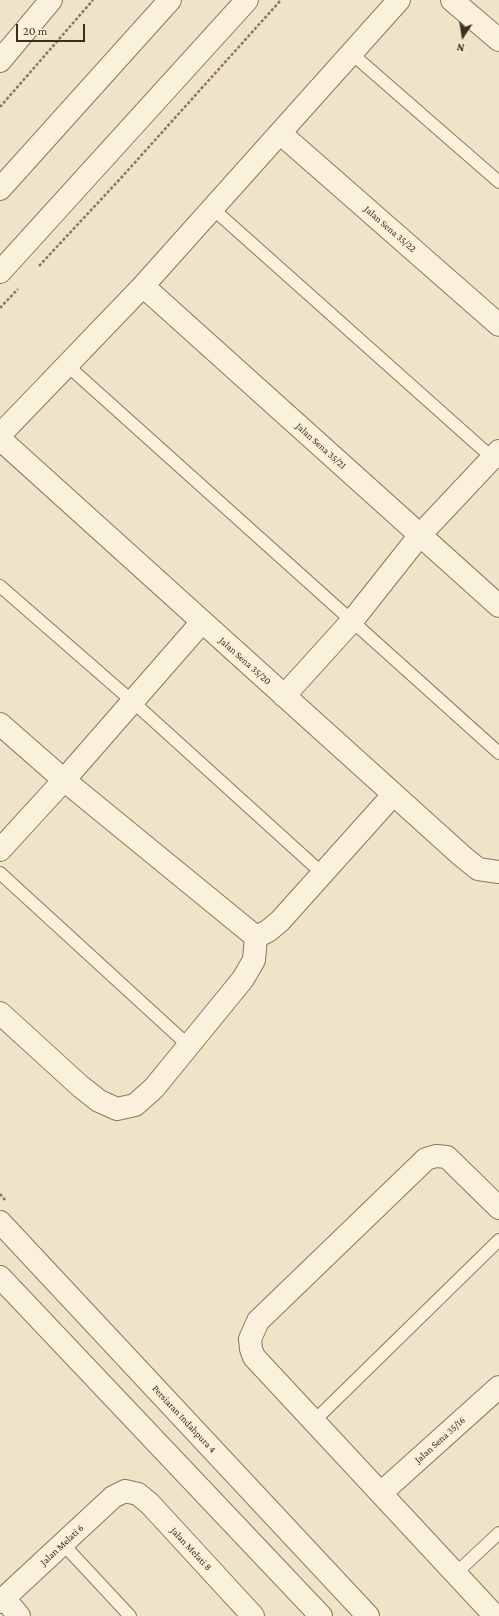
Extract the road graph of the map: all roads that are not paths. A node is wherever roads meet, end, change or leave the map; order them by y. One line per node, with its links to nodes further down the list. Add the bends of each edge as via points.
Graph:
1 (51, 0): 8 (street)
2 (170, 0): 11 (street)
3 (247, 0): 13 (street)
4 (399, 0): 7 (street)
5 (452, 0): 6 (street)
6 (499, 40)
7 (351, 53): 9 (street); 10 (lane)
8 (0, 61)
9 (280, 133): 12 (street); 15 (street, Jalan Sena 35/22)
10 (499, 182)
11 (0, 189)
12 (212, 208): 14 (street); 19 (lane)
13 (0, 272)
14 (143, 286): 16 (street); 20 (street, Jalan Sena 35/21)
15 (499, 325)
16 (68, 366): 17 (street); 23 (lane)
17 (0, 435)
18 (0, 439): 24 (street, Jalan Sena 35/20)
19 (497, 457): 20 (street)
20 (420, 535): 22 (street, Jalan Sena 35/21); 23 (street)
21 (0, 586): 26 (lane)
22 (499, 606)
23 (352, 620): 25 (street); 28 (lane)
24 (202, 622): 25 (street, Jalan Sena 35/20); 26 (street)
25 (284, 696): 30 (street, Jalan Sena 35/20)
26 (132, 701): 29 (street); 34 (lane)
27 (0, 724): 29 (street)
28 (499, 753)
29 (64, 780): 31 (street); 35 (street)
30 (393, 795): 33 (street, Jalan Sena 35/20, via 478,869); 34 (street)
31 (0, 850)
32 (0, 872): 37 (lane)
33 (497, 872)
34 (323, 874): 35 (street, via 280,921)
35 (256, 937): 37 (street, via 254,960 243,979)
36 (0, 1013): 37 (street, via 80,1086 99,1101 117,1110 135,1105 154,1088)
37 (189, 1046)
38 (499, 1208): 43 (street, via 447,1157 436,1156 426,1159 258,1321 250,1339 254,1357)
39 (0, 1222): 54 (street, Persiaran Indahpura 4)
40 (499, 1240): 43 (lane)
41 (0, 1277): 53 (street)
42 (499, 1387): 45 (street, Jalan Sena 35/16)
43 (314, 1421): 45 (street)
44 (125, 1491): 47 (street, Jalan Melati 6, via 113,1497); 52 (street, Jalan Melati 8, via 138,1494 150,1504)
45 (381, 1493): 48 (street)
46 (499, 1533): 48 (lane)
47 (63, 1544): 49 (street, Jalan Melati 6); 51 (lane)
48 (455, 1574): 55 (street)
49 (2, 1600): 50 (street)
50 (20, 1616)
51 (130, 1616)
52 (253, 1616)
53 (321, 1616)
54 (368, 1616)
55 (495, 1616)

